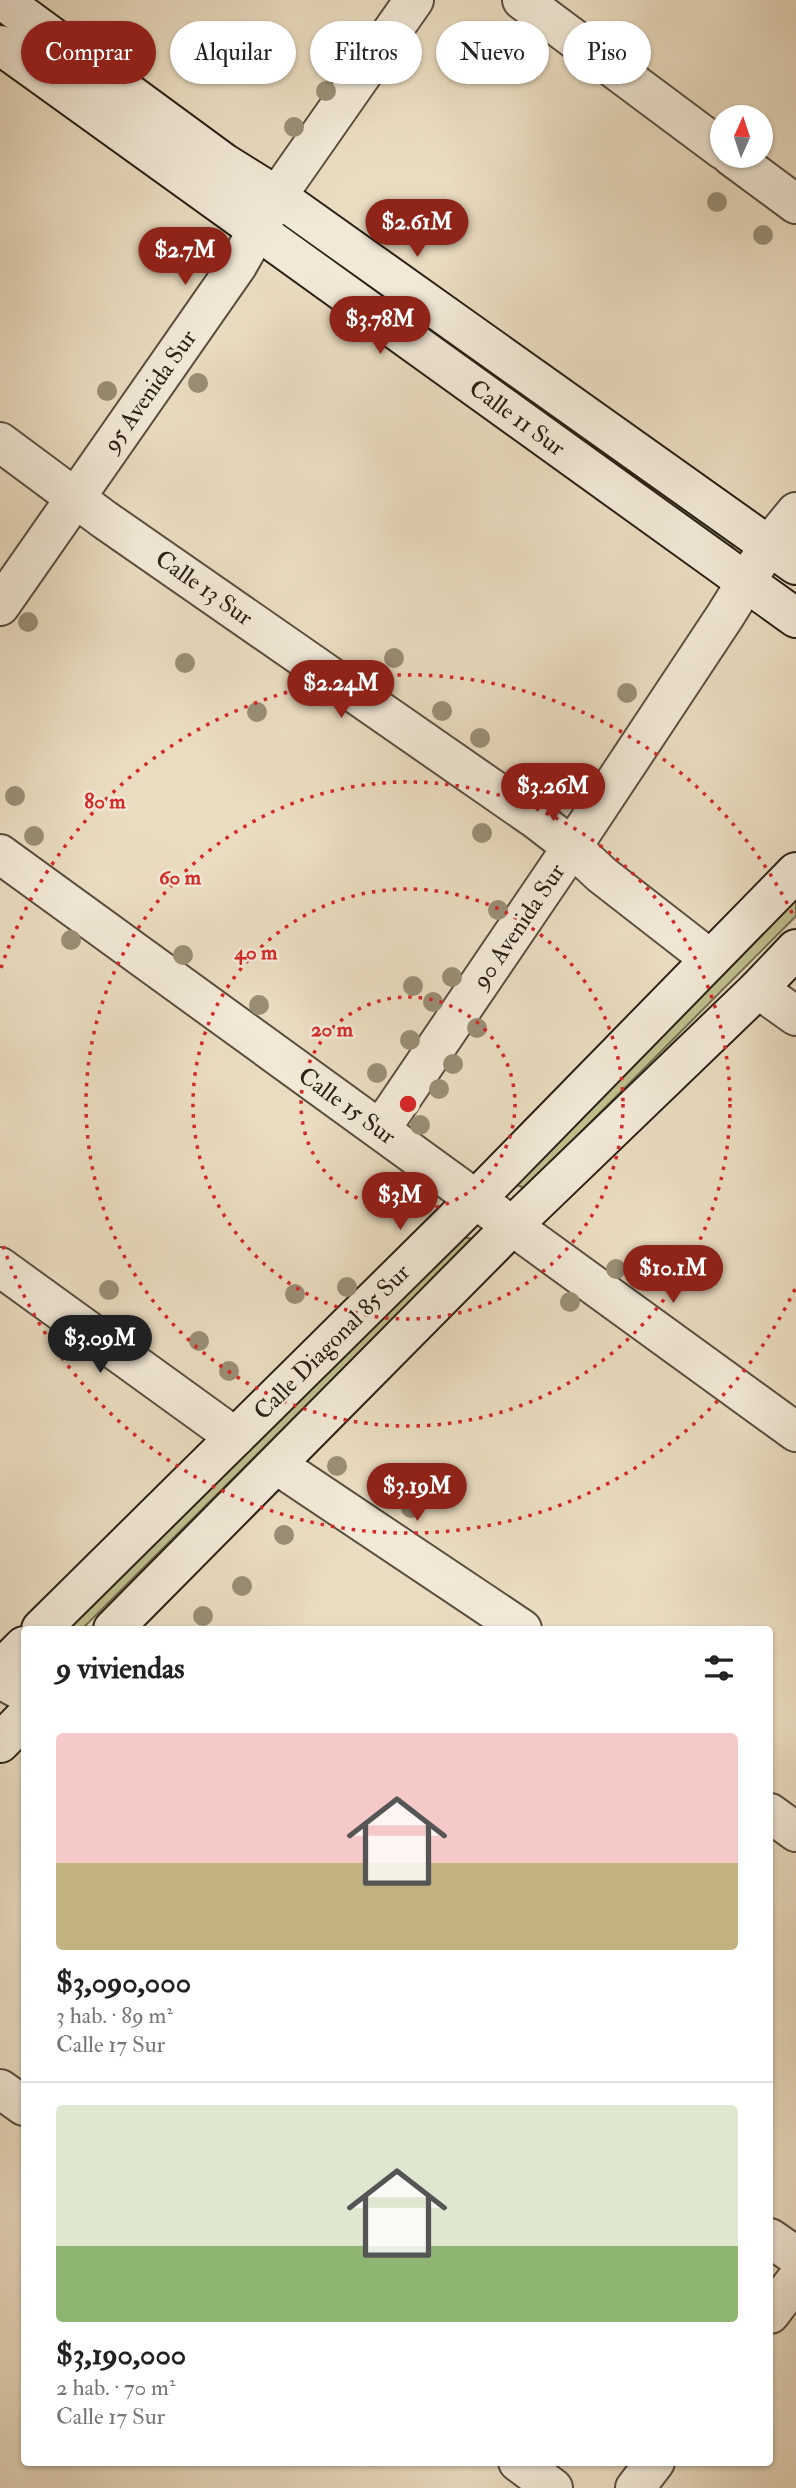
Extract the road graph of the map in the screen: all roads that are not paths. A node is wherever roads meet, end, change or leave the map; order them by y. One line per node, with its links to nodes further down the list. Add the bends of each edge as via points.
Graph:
1 (2, 0): 7 (street, Calle 11 Sur, via 224,163)
2 (414, 0): 7 (street, 95 Avenida Sur)
3 (522, 0): 5 (street)
4 (0, 45): 9 (street, Calle 11 Sur)
5 (710, 140)
6 (747, 168): 8 (street)
7 (277, 196): 9 (street, 95 Avenida Sur); 13 (street, Calle 11 Sur)
8 (796, 204)
9 (258, 232): 11 (street, 95 Avenida Sur); 14 (street, Calle 11 Sur)
10 (0, 443): 11 (street, Calle 13 Sur)
11 (75, 498): 15 (street, 95 Avenida Sur); 17 (street, Calle 13 Sur)
12 (796, 512): 13 (street, 90 Avenida Sur)
13 (783, 555): 14 (street, 90 Avenida Sur)
14 (746, 582): 16 (street, Calle 11 Sur); 17 (street, 90 Avenida Sur)
15 (0, 606)
16 (796, 618)
17 (572, 847): 21 (street, Calle 13 Sur); 24 (street, 90 Avenida Sur)
18 (0, 854): 24 (street, Calle 15 Sur)
19 (796, 872): 21 (street, Calle Diagonal 85 Sur)
20 (796, 949): 22 (street, Calle Diagonal 85 Sur)
21 (710, 959): 25 (street, Calle Diagonal 85 Sur)
22 (758, 989): 23 (street); 26 (street, Calle Diagonal 85 Sur)
23 (796, 1016)
24 (380, 1130): 25 (street, Calle 15 Sur)
25 (476, 1199): 26 (street, Calle 15 Sur); 29 (street, Calle Diagonal 85 Sur)
26 (513, 1225): 28 (street, Calle 15 Sur); 30 (street, Calle Diagonal 85 Sur)
27 (0, 1266): 29 (street)
28 (796, 1432)
29 (235, 1437): 31 (street, Calle Diagonal 85 Sur)
30 (277, 1465): 32 (street, Calle Diagonal 85 Sur); 33 (street)
31 (44, 1626)
32 (116, 1626)
33 (518, 1626)
34 (21, 1649): 35 (street)
35 (0, 1670)
36 (0, 1679): 37 (street)
37 (21, 1690)
38 (21, 1721): 39 (street)
39 (0, 1743)
40 (773, 1815): 41 (street)
41 (796, 1832)
42 (0, 2089): 43 (street)
43 (21, 2104)
44 (773, 2240): 45 (street)
45 (796, 2256)
46 (796, 2280): 47 (street)
47 (773, 2310)
48 (523, 2466): 50 (street)
49 (652, 2466): 51 (street)
50 (553, 2488)
51 (635, 2488)

